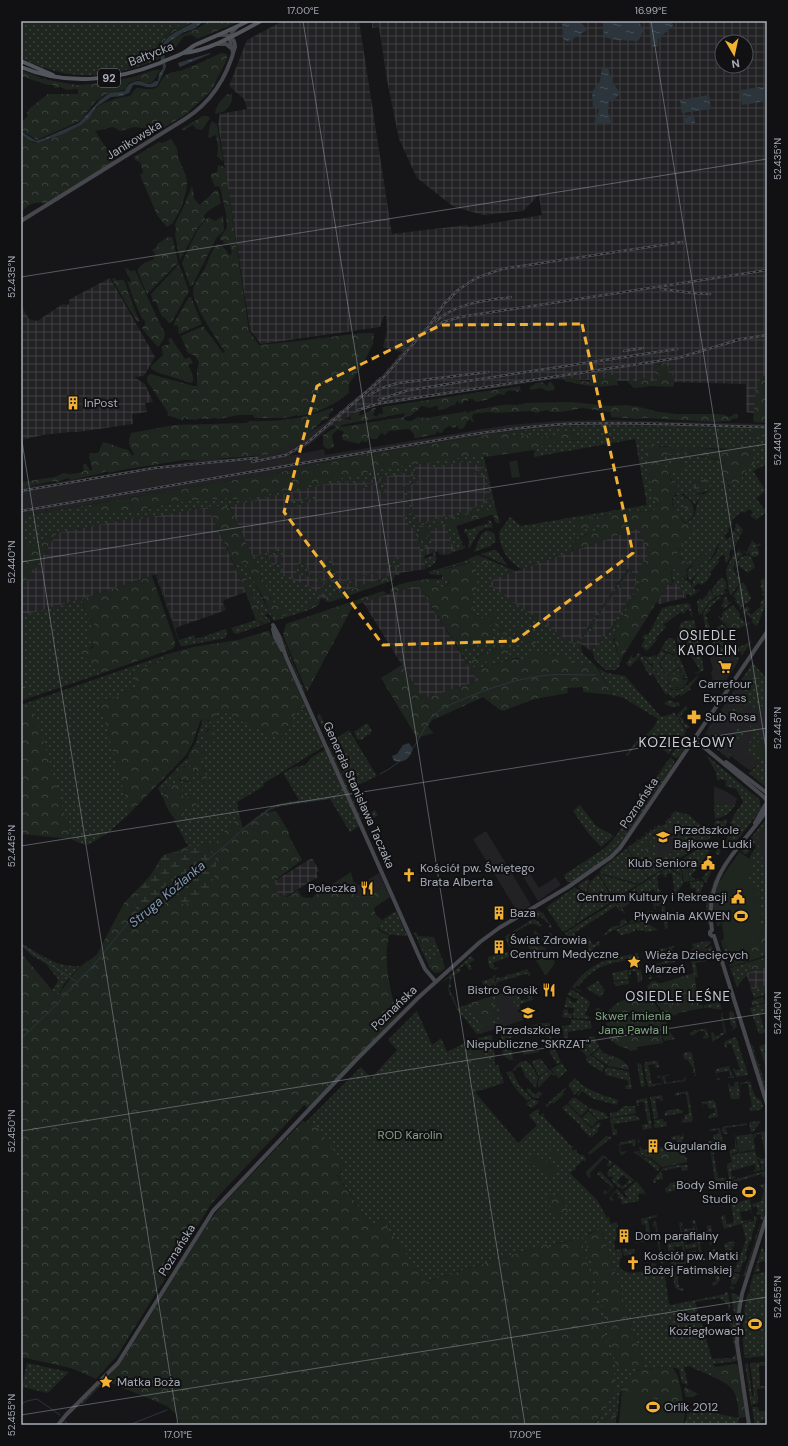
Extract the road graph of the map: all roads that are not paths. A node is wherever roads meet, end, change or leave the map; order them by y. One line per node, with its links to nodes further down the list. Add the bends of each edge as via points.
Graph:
1 (248, 21): 3 (main road, Bałtycka / 92)
2 (261, 21): 4 (main road, Bałtycka / 92)
3 (240, 25): 5 (main road, Bałtycka / 92); 6 (street)
4 (242, 31): 6 (main road, Bałtycka / 92); 7 (street, Janikowska, via 236,37)
5 (218, 35): 6 (street); 10 (main road, Bałtycka / 92)
6 (230, 37): 7 (street); 8 (main road, Bałtycka / 92); 9 (street, Janikowska)
7 (235, 43): 9 (street, Janikowska, via 235,49)
8 (213, 44): 9 (street, via 226,44); 10 (main road, Bałtycka / 92, via 194,52)
9 (232, 51): 14 (street, Janikowska, via 229,67 221,84 197,111)
10 (183, 53): 13 (main road, Bałtycka / 92, via 134,72 107,78 79,79)
11 (21, 61): 13 (main road, Bałtycka / 92)
12 (21, 67): 13 (main road, Bałtycka / 92)
13 (55, 76)
14 (21, 221)
15 (767, 632): 17 (street, Poznańska)
16 (286, 657): 16 (street, Generała Stanisława Taczaka, via 279,636 273,625 275,637); 23 (street, Generała Stanisława Taczaka, via 418,954)
17 (694, 739): 18 (street); 23 (street, Poznańska, via 616,852 563,890 489,935)
18 (717, 757): 19 (street); 20 (street)
19 (767, 793)
20 (767, 801): 22 (street)
21 (767, 810): 22 (street)
22 (749, 833): 24 (street, via 724,866 716,883 710,909 710,934 714,936)
23 (436, 982): 26 (street, Poznańska, via 356,1060 217,1206 118,1363)
24 (767, 1104)
25 (767, 1215): 27 (street, via 741,1299 738,1317 737,1343)
26 (58, 1425)
27 (749, 1425)

